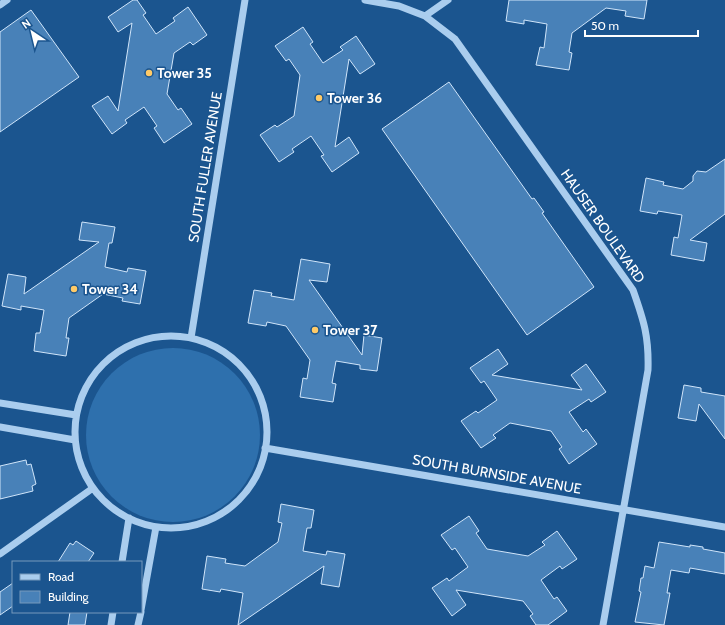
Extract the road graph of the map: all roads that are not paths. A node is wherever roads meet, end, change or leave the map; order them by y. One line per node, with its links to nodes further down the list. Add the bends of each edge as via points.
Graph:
1 (7, 0): 6 (street)
2 (245, 0): 8 (street, SOUTH FULLER AVENUE)
3 (365, 0): 5 (street, HAUSER BOULEVARD)
4 (448, 0): 7 (street)
5 (401, 3): 7 (street, HAUSER BOULEVARD)
6 (0, 5)
7 (425, 16): 15 (street, HAUSER BOULEVARD, via 455,39 633,290 648,343 648,370)
8 (191, 338): 10 (street, via 162,336 147,339 109,358 91,380); 13 (street, via 222,351 246,372 256,386 265,414)
9 (0, 403): 10 (street)
10 (76, 415): 12 (street)
11 (0, 427): 12 (street)
12 (75, 440): 14 (street, via 80,465)
13 (265, 448): 15 (street, SOUTH BURNSIDE AVENUE); 17 (street, via 254,479 245,493 225,511 190,526)
14 (93, 488): 16 (street, via 109,506); 19 (street)
15 (623, 509): 18 (street, SOUTH BURNSIDE AVENUE); 26 (street, HAUSER BOULEVARD)
16 (130, 518): 17 (street); 20 (street)
17 (156, 527): 21 (street)
18 (725, 527)
19 (0, 554)
20 (122, 561)
21 (142, 605)
22 (113, 613): 24 (street)
23 (141, 613): 25 (street)
24 (111, 625)
25 (138, 625)
26 (603, 625)

